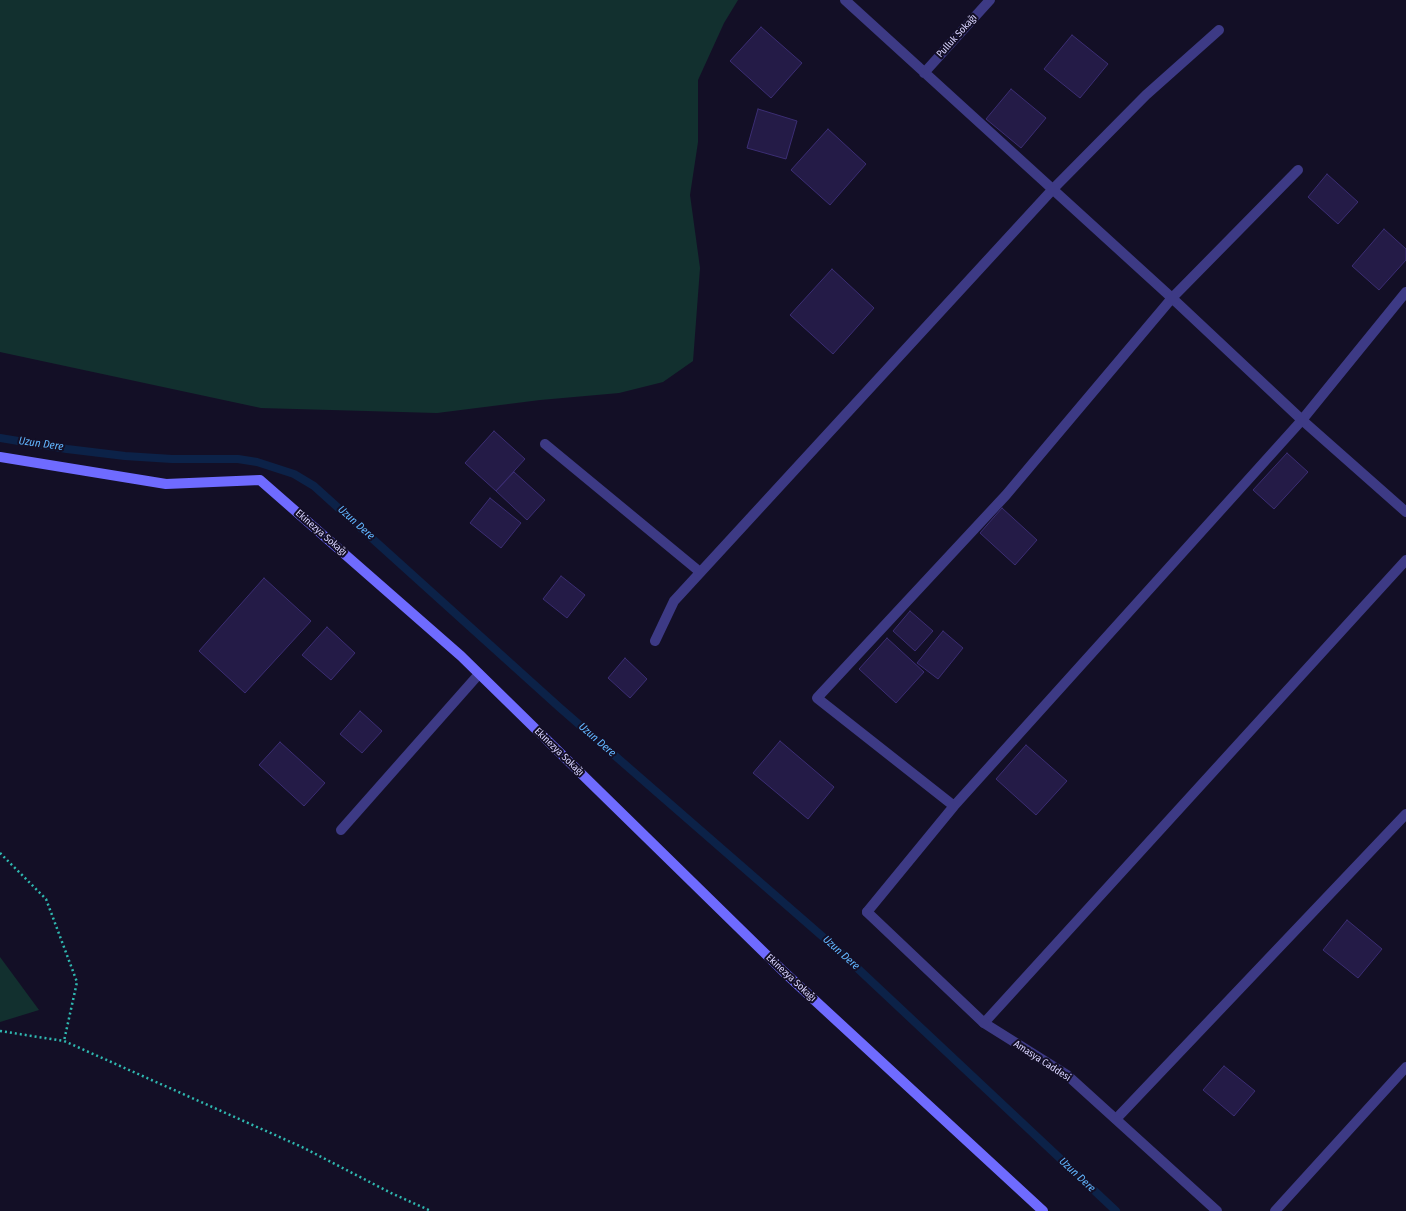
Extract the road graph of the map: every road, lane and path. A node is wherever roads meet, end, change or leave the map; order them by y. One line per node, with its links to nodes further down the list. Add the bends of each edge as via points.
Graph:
1 (845, 0): 4 (street)
2 (990, 0): 4 (street, Pulluk Sokağı)
3 (1219, 30): 6 (street, via 1146,95)
4 (924, 73): 6 (street)
5 (1298, 170): 8 (street)
6 (1053, 189): 8 (street); 14 (street)
7 (1406, 292): 9 (street)
8 (1172, 298): 9 (street); 17 (street, via 1006,495 817,698)
9 (1302, 420): 12 (street); 17 (street)
10 (545, 444): 14 (street)
11 (0, 457): 16 (main road, Ekinezya Sokağı, via 166,484 260,480)
12 (1406, 512)
13 (1406, 560): 21 (street)
14 (700, 572): 15 (street, via 674,602)
15 (655, 641)
16 (479, 674): 19 (street); 27 (main road, Ekinezya Sokağı, via 784,972)
17 (954, 806): 21 (street, Amasya Caddesi, via 868,912)
18 (1406, 814): 25 (street)
19 (341, 830)
20 (0, 853): 23 (path, via 46,899 77,982)
21 (984, 1023): 25 (street, Amasya Caddesi, via 1067,1075)
22 (0, 1031): 23 (path)
23 (64, 1041): 26 (path, via 302,1147)
24 (1406, 1067): 29 (street)
25 (1116, 1119): 28 (street, Amasya Caddesi)
26 (431, 1211)
27 (1042, 1211)
28 (1217, 1211)
29 (1275, 1211)

